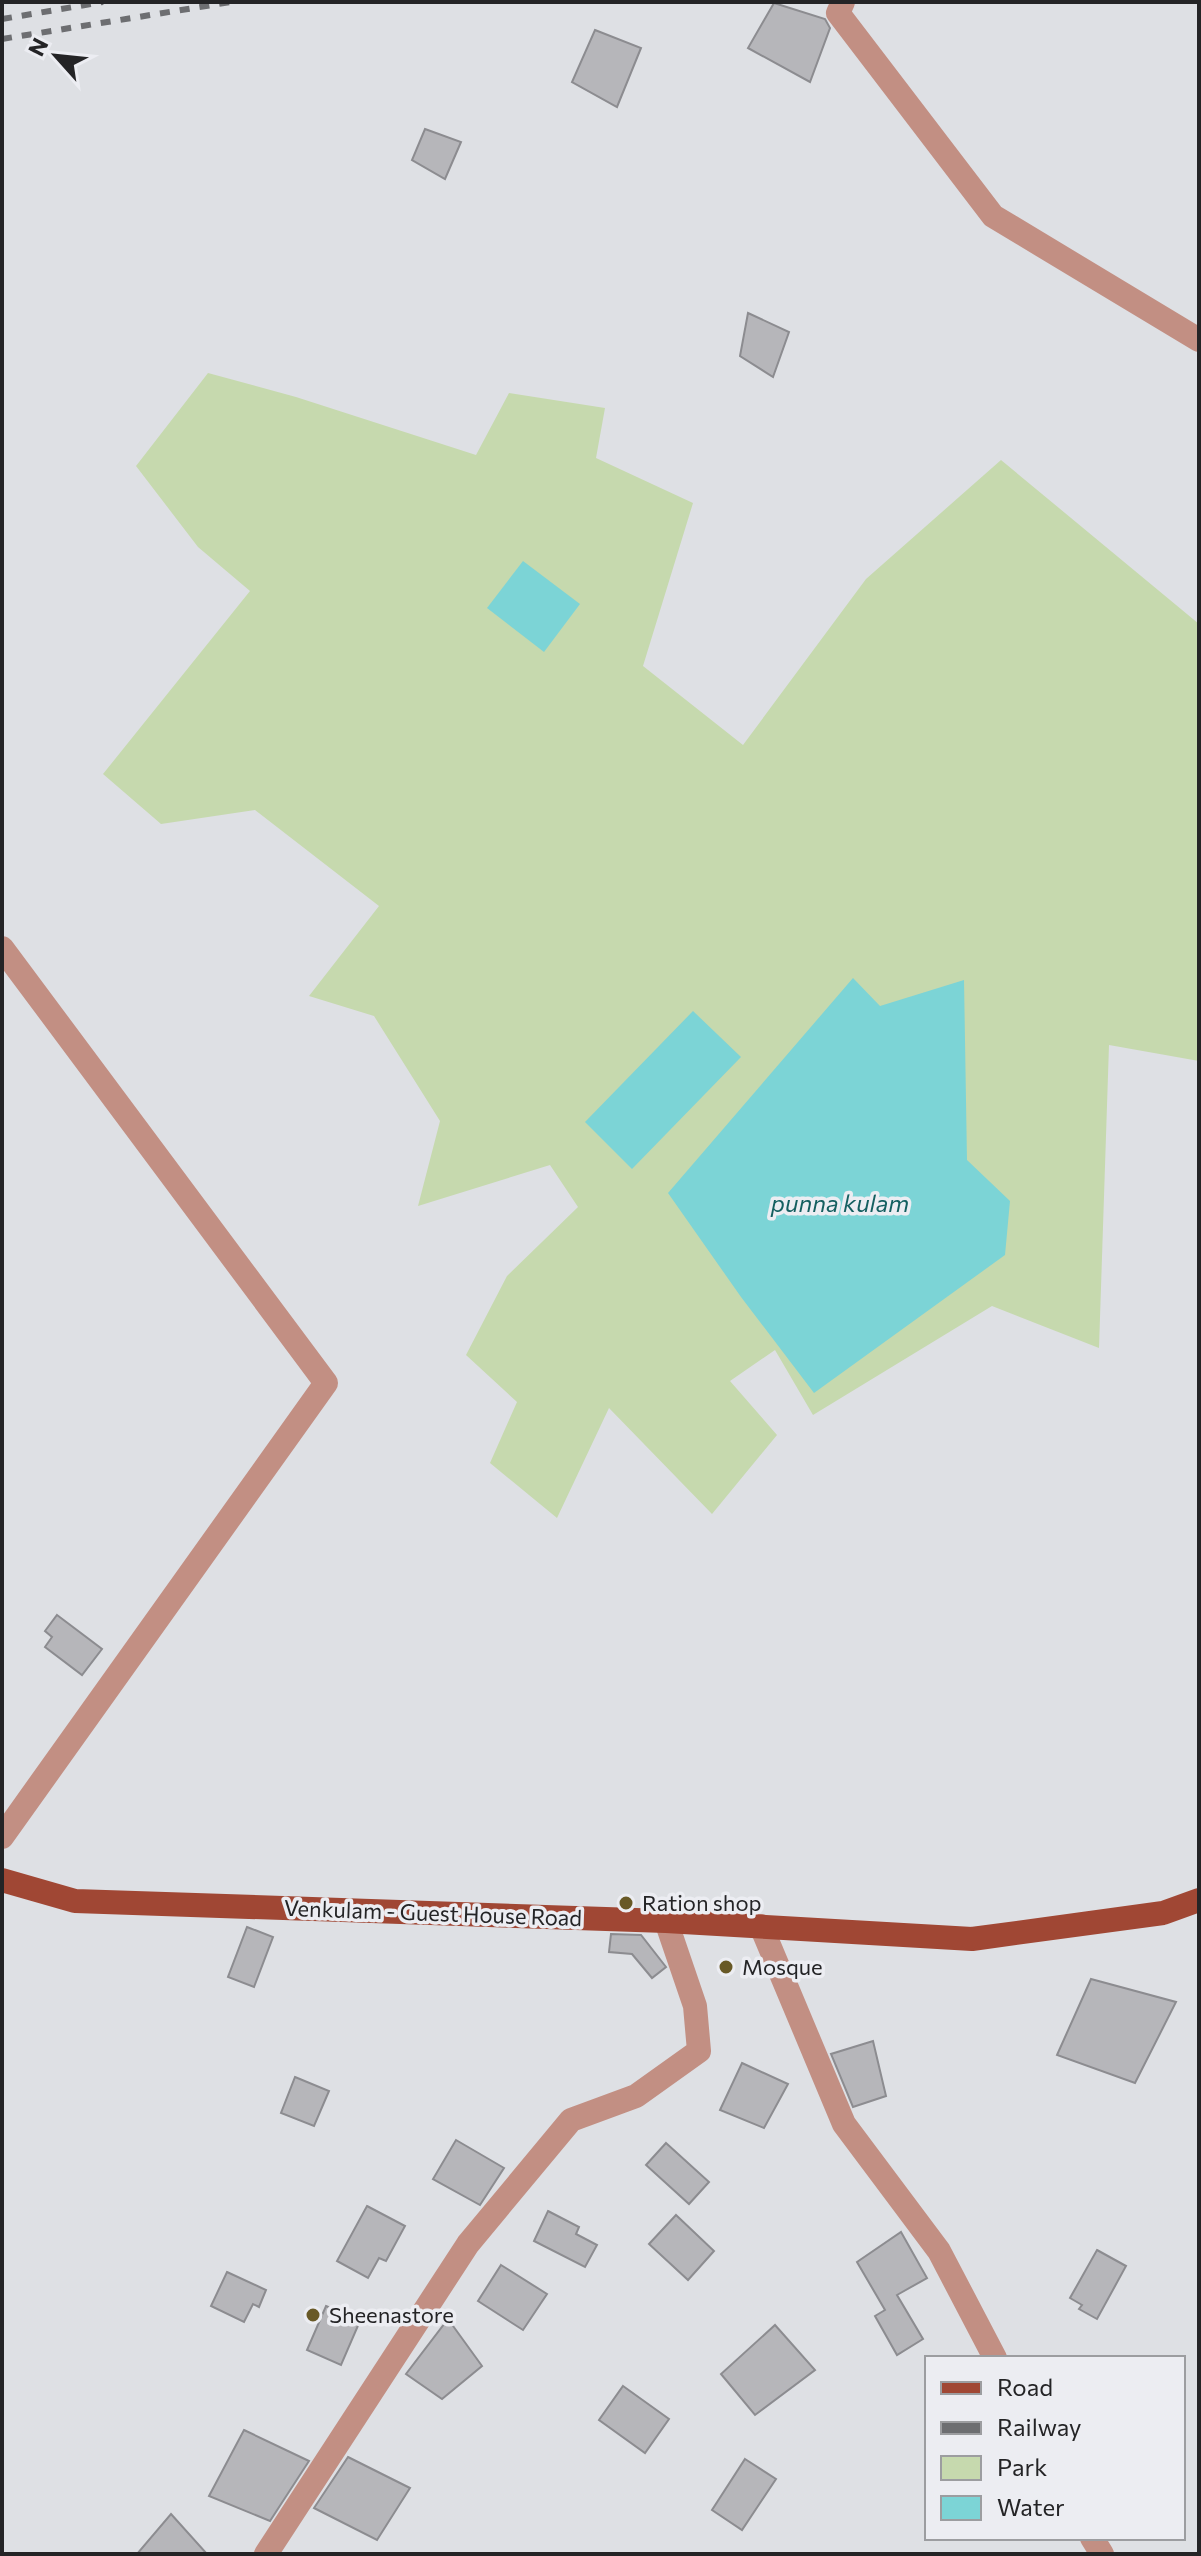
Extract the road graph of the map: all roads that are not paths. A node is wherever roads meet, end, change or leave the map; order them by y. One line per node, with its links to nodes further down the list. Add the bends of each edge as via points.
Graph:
1 (843, 2): 2 (street, via 838,13 993,216)
2 (1199, 340)
3 (2, 948): 4 (street, via 326,1383)
4 (2, 1837)
5 (2, 1880): 7 (main road, Venkulam - Guest House Road, via 75,1901)
6 (1199, 1900): 8 (main road, Venkulam - Guest House Road, via 1163,1913 972,1939)
7 (666, 1921): 8 (main road, Venkulam - Guest House Road); 10 (street, via 695,2006 699,2051 636,2096 571,2120 468,2244)
8 (761, 1926): 9 (street, via 844,2124 939,2251)
9 (994, 2356)
10 (266, 2554)

